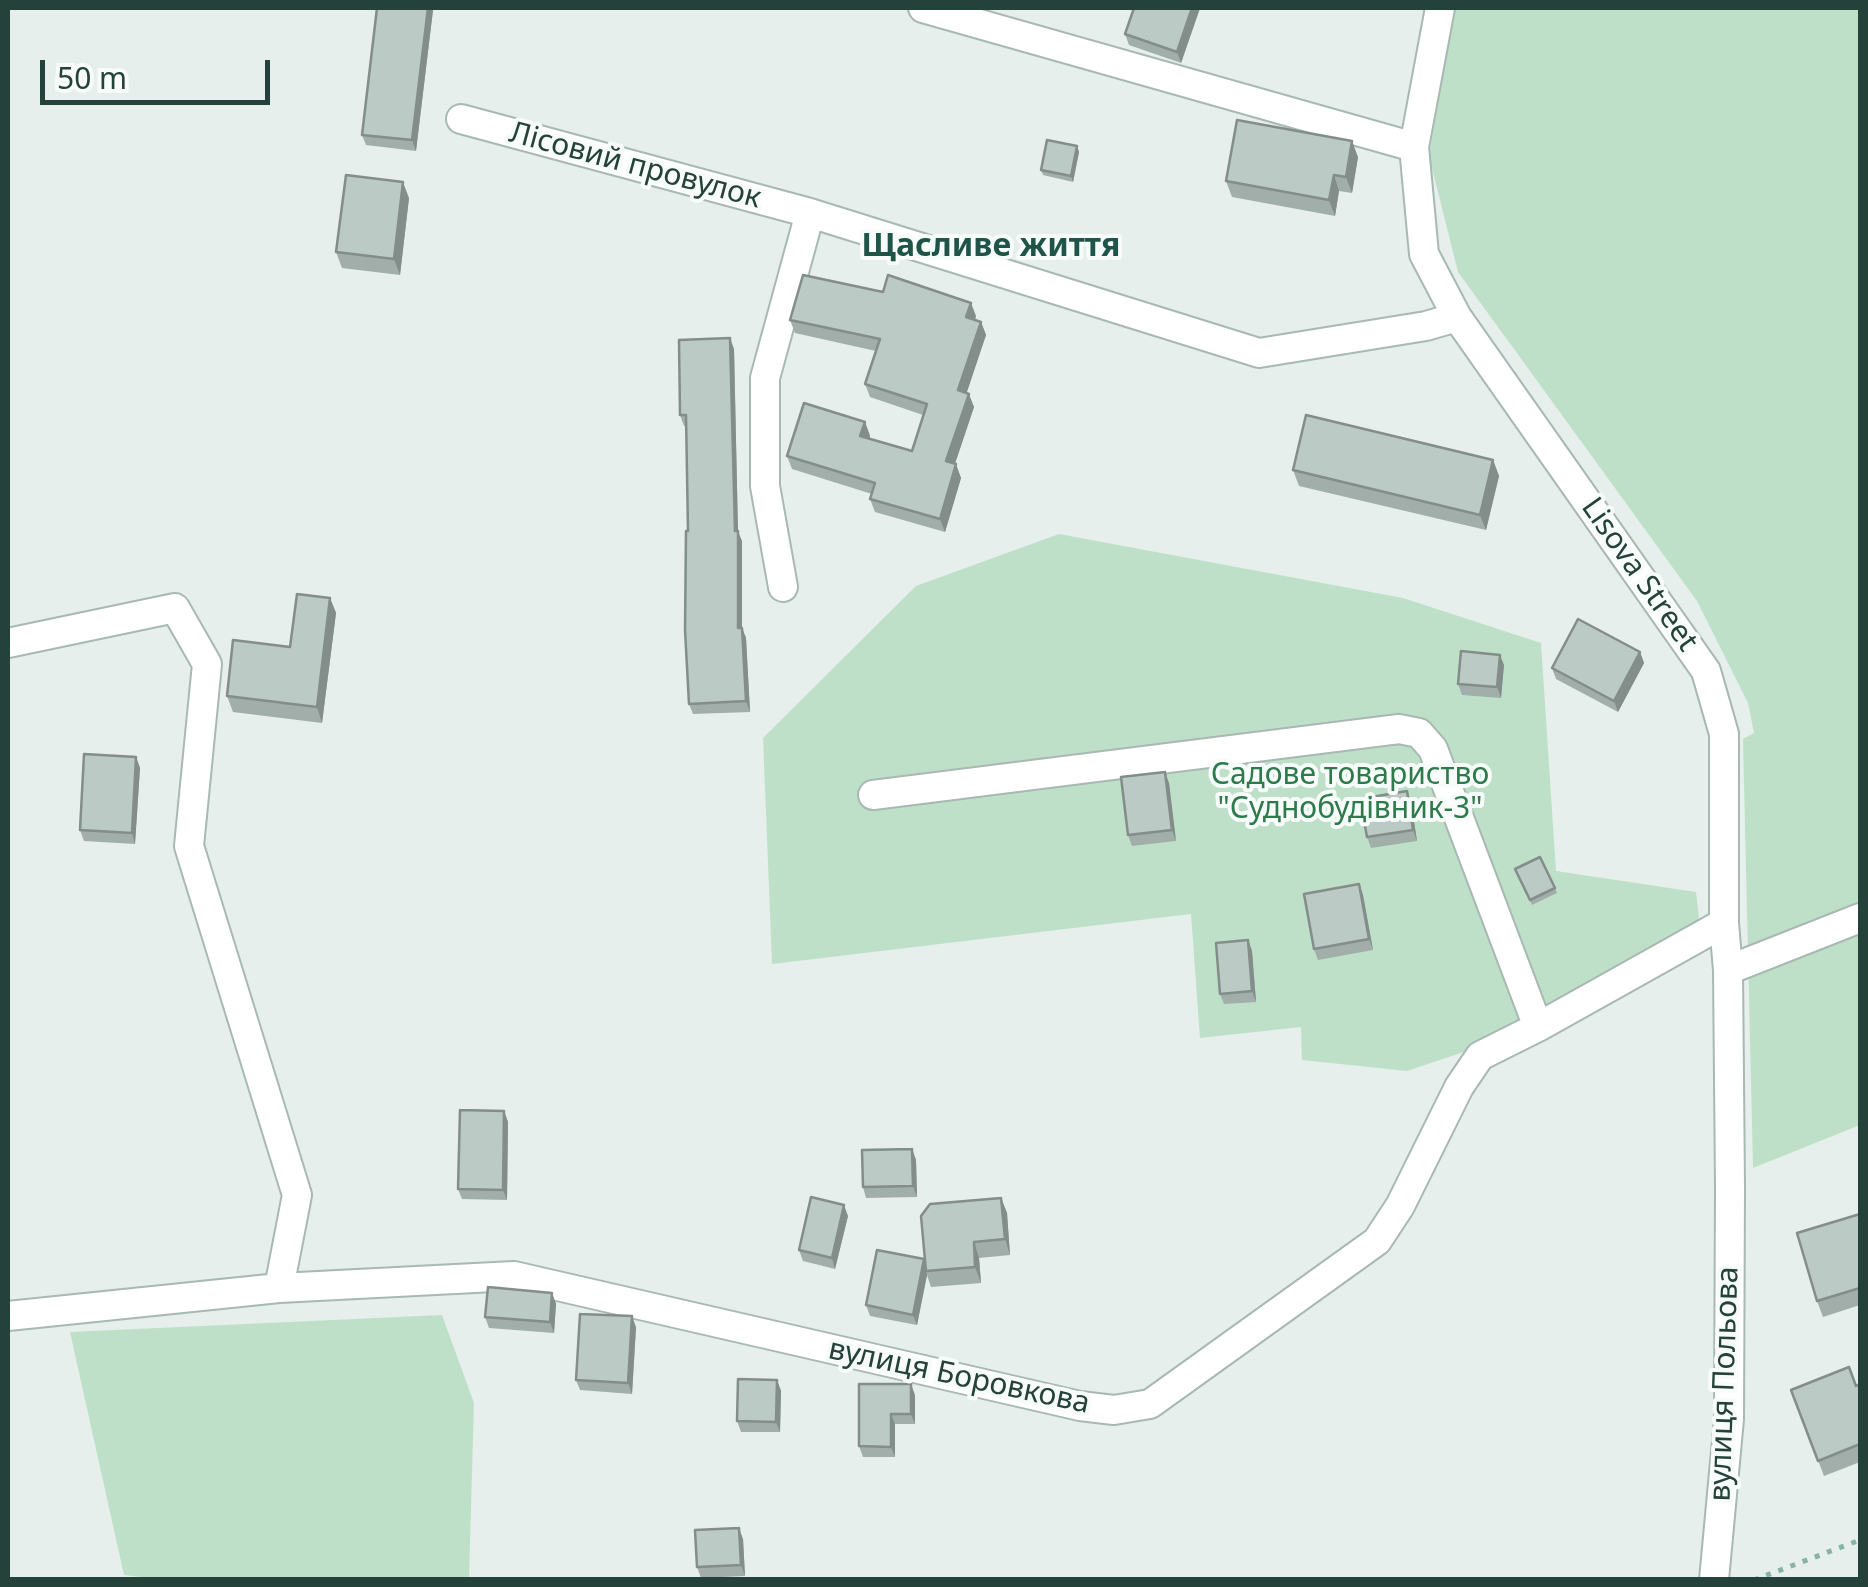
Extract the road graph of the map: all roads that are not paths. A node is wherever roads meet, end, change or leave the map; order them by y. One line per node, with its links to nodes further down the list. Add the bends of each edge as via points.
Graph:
1 (924, 8): 4 (street)
2 (1440, 8): 4 (street, Lisova Street)
3 (461, 119): 5 (street, Лісовий провулок)
4 (1414, 147): 6 (street, Lisova Street, via 1424,254)
5 (810, 213): 6 (street, Лісовий провулок, via 1259,353); 7 (street, via 765,378 765,486)
6 (1457, 318): 11 (street, Lisova Street, via 1706,672 1724,734)
7 (783, 588)
8 (8, 643): 15 (street, via 175,608 208,664 189,846 297,1195)
9 (873, 796): 13 (street, via 1398,728 1419,733 1433,750)
10 (1860, 918): 12 (street)
11 (1724, 923): 12 (street, Lisova Street); 13 (street, вулиця Боровкова)
12 (1728, 970): 14 (street, Lisova Street)
13 (1538, 1027): 15 (street, вулиця Боровкова, via 1480,1056 1377,1240 1150,1404 1080,1406 514,1276)
14 (1730, 1188): 17 (street, вулиця Польова, via 1729,1420)
15 (279, 1288): 16 (street, вулиця Боровкова)
16 (8, 1316)
17 (1714, 1580)

